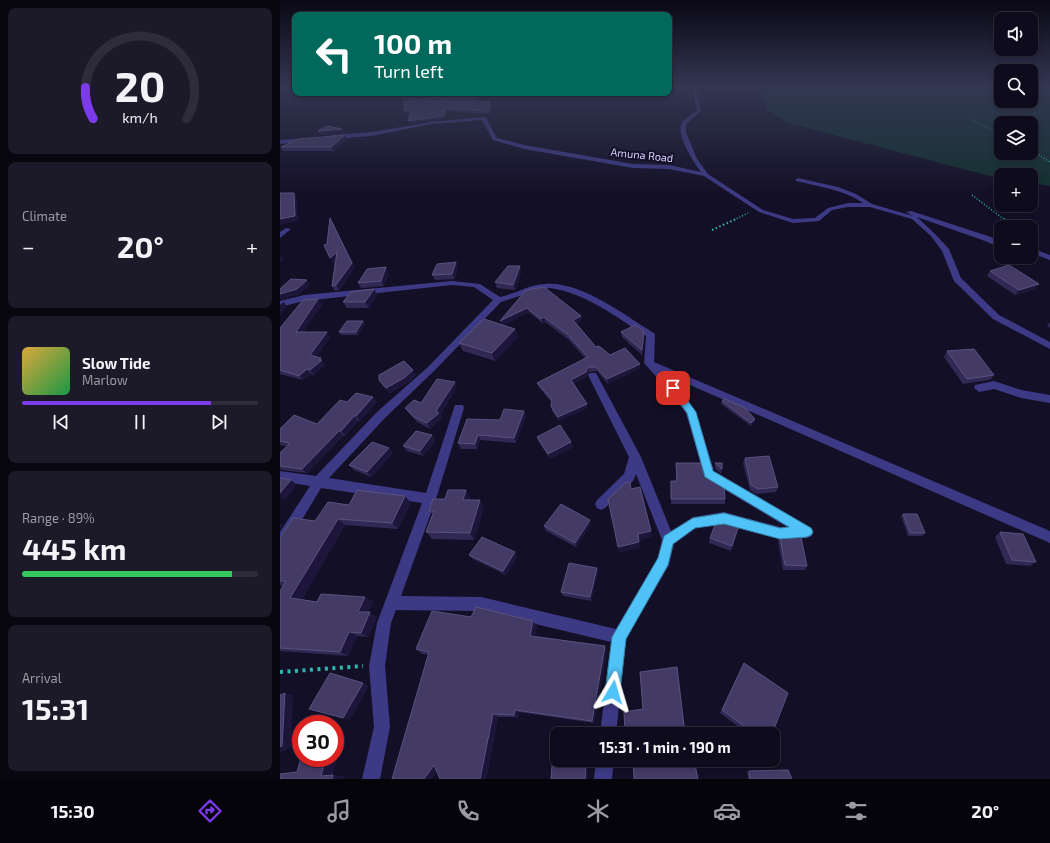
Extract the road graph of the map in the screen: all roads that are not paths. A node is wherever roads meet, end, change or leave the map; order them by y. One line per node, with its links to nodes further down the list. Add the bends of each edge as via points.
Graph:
1 (438, 122): 4 (street, Amuna Road, via 372,134)
2 (486, 122): 7 (street, Amuna Road, via 495,140 524,147 633,166 669,168)
3 (686, 122): 7 (street, via 683,132 694,159)
4 (326, 138)
5 (318, 139): 6 (street)
6 (280, 142)
7 (706, 175): 10 (street, via 758,208 794,221 817,220 830,209)
8 (798, 180): 9 (street)
9 (861, 197): 10 (street); 13 (street)
10 (870, 204): 20 (street, via 914,218 946,251 957,279 996,317)
11 (288, 229): 12 (street)
12 (280, 236)
13 (988, 239): 14 (street); 15 (street)
14 (994, 239)
15 (994, 242)
16 (1038, 253): 17 (street)
17 (1050, 258)
18 (498, 300): 19 (street, via 486,288 473,283 452,283 304,298); 21 (street, via 528,289 550,286 579,293 651,335); 28 (street, via 431,369 381,415)
19 (280, 304)
20 (1050, 346)
21 (649, 363): 31 (street); 32 (street, via 692,412 709,474 807,532 780,533 724,518 693,523)
22 (593, 374): 26 (street)
23 (979, 388): 24 (street, via 994,385 1021,394)
24 (1050, 399)
25 (459, 408): 29 (street)
26 (635, 457): 30 (street, via 629,477); 32 (street)
27 (280, 476): 28 (street)
28 (319, 481): 29 (street); 33 (street)
29 (430, 499): 34 (street)
30 (602, 504)
31 (1050, 536)
32 (668, 540): 35 (street, via 664,560)
33 (280, 544)
34 (392, 603): 35 (street, via 481,604); 38 (street, via 384,623 377,666 382,727)
35 (619, 637): 36 (street)
36 (609, 727)
37 (604, 767): 39 (street)
38 (371, 779)
39 (603, 779)

